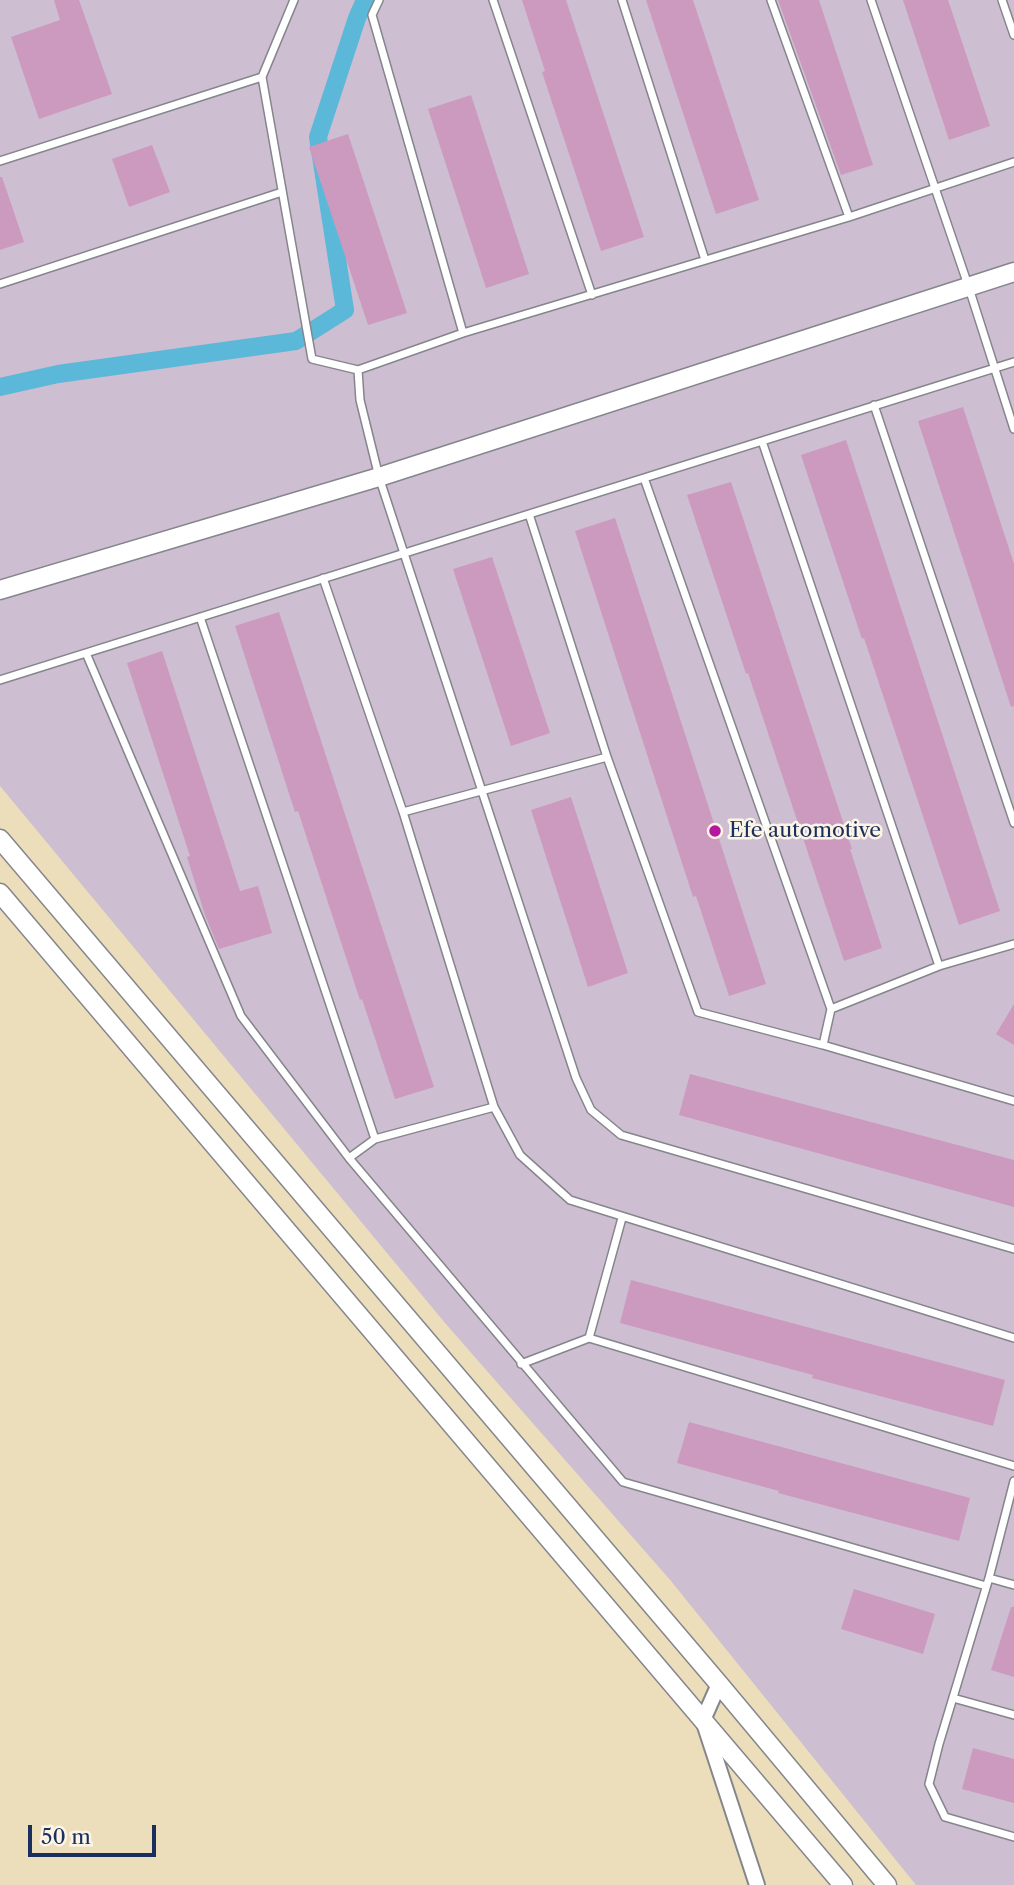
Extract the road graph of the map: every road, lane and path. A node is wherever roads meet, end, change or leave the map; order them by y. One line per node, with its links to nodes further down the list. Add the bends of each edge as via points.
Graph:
1 (294, 0): 9 (lane)
2 (379, 0): 20 (lane, via 372,15)
3 (493, 0): 19 (lane)
4 (622, 0): 15 (lane)
5 (771, 0): 14 (lane)
6 (871, 0): 12 (lane)
7 (1002, 0): 8 (lane)
8 (1014, 36)
9 (262, 77): 10 (lane); 13 (lane)
10 (0, 161)
11 (1014, 162): 12 (lane)
12 (934, 189): 14 (lane); 18 (lane)
13 (282, 192): 17 (lane); 23 (lane, via 312,359)
14 (849, 216): 15 (lane)
15 (705, 260): 19 (lane)
16 (1014, 272): 18 (street)
17 (0, 284)
18 (968, 285): 22 (lane); 27 (street)
19 (592, 295): 20 (lane)
20 (463, 333): 23 (lane)
21 (1014, 362): 22 (lane)
22 (995, 368): 24 (lane); 25 (lane)
23 (358, 370): 27 (lane, via 360,400)
24 (874, 405): 26 (lane); 39 (lane)
25 (1014, 429)
26 (762, 441): 28 (lane); 43 (lane)
27 (379, 477): 30 (lane); 32 (street)
28 (644, 478): 29 (lane); 44 (lane)
29 (529, 514): 30 (lane); 36 (lane)
30 (404, 553): 31 (lane); 37 (lane)
31 (323, 578): 33 (lane); 38 (lane)
32 (0, 590)
33 (200, 617): 34 (lane); 48 (lane)
34 (86, 653): 35 (lane); 49 (lane, via 242,1016)
35 (0, 680)
36 (607, 757): 37 (lane); 45 (lane, via 698,1012)
37 (481, 790): 38 (lane); 51 (lane, via 576,1078 591,1110 621,1135)
38 (403, 812): 47 (lane)
39 (1014, 823)
40 (0, 839): 59 (street)
41 (0, 893): 62 (street)
42 (1014, 944): 43 (lane)
43 (939, 967): 44 (lane)
44 (831, 1009): 45 (lane)
45 (823, 1045): 46 (lane)
46 (1014, 1101)
47 (494, 1107): 48 (lane); 50 (lane, via 520,1155 570,1200)
48 (374, 1139): 49 (lane)
49 (349, 1158): 54 (lane)
50 (622, 1217): 52 (lane); 53 (lane)
51 (1014, 1249)
52 (589, 1338): 54 (lane); 55 (lane)
53 (1014, 1338)
54 (521, 1364): 57 (lane, via 622,1482)
55 (1014, 1466)
56 (1014, 1481): 57 (lane)
57 (988, 1582): 58 (lane); 60 (lane)
58 (1014, 1585)
59 (719, 1684): 62 (street); 66 (street)
60 (953, 1698): 61 (lane); 63 (lane, via 929,1784 944,1817)
61 (1014, 1715)
62 (703, 1720): 64 (street); 65 (street)
63 (1014, 1837)
64 (757, 1885)
65 (843, 1885)
66 (887, 1885)

